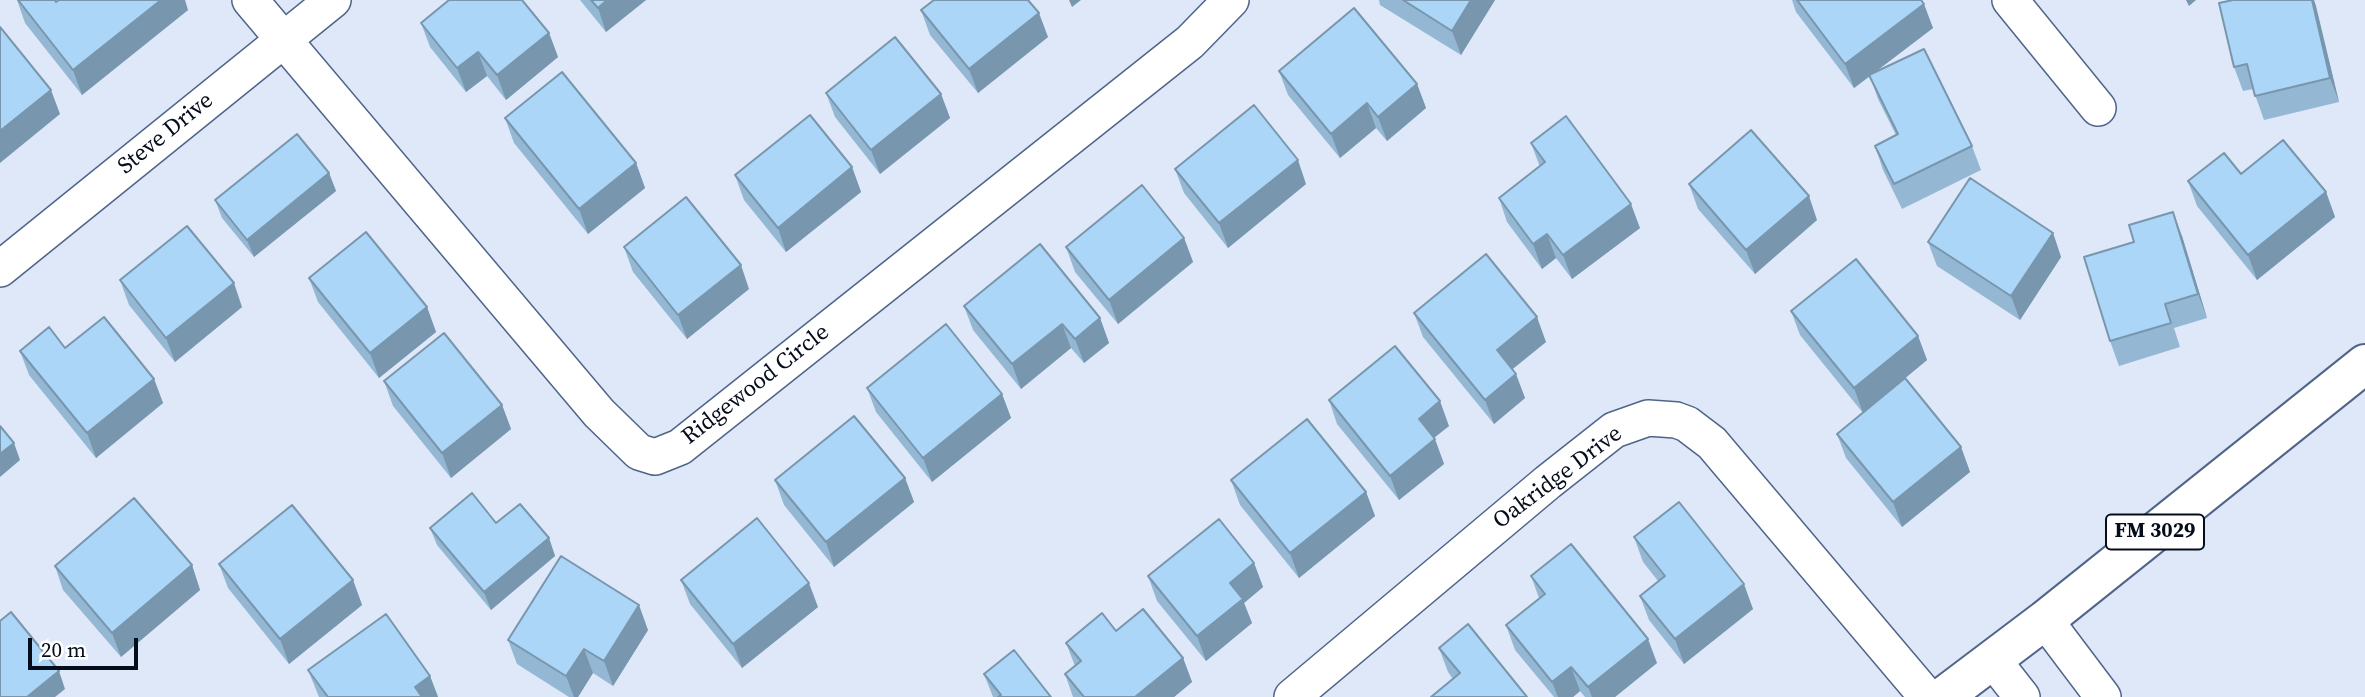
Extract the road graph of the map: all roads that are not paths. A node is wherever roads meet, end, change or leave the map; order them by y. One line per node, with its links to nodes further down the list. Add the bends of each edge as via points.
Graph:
1 (250, 0): 5 (street, Ridgewood Circle)
2 (333, 0): 5 (street, Steve Drive)
3 (1231, 0): 5 (street, Ridgewood Circle, via 1190,42 680,447 655,457 639,452 599,413)
4 (2010, 0): 6 (street)
5 (282, 40): 7 (street, Steve Drive)
6 (2098, 108)
7 (0, 269)
8 (2365, 364): 9 (main road, FM 3029)
9 (2045, 620): 10 (main road, FM 3029); 15 (street)
10 (1993, 660): 13 (main road, FM 3029); 14 (street)
11 (1292, 697): 12 (street, Oakridge Drive, via 1614,430 1648,418 1687,424 1712,443)
12 (1927, 697)
13 (1943, 697)
14 (2022, 697)
15 (2103, 697)

